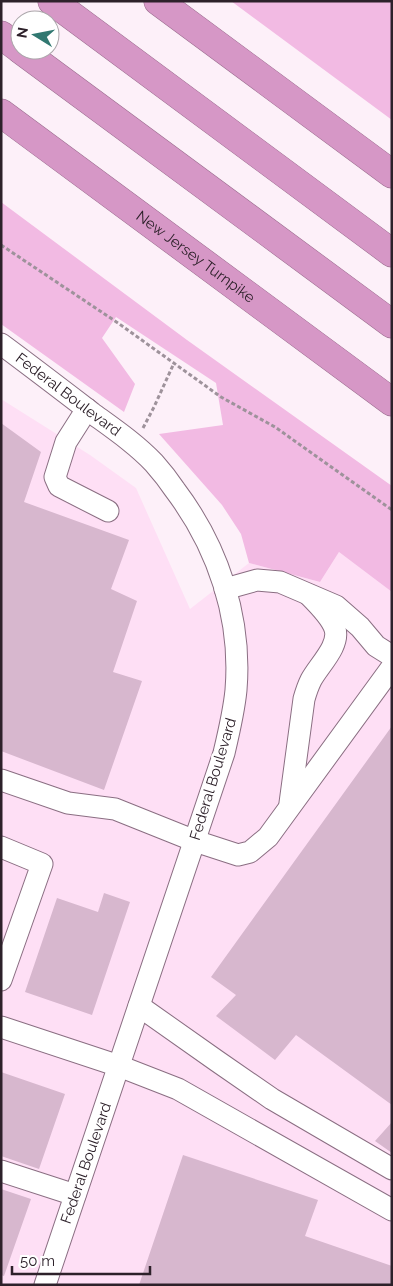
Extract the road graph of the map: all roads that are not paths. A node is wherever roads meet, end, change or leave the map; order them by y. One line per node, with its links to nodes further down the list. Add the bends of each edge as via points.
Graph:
1 (52, 1): 6 (highway)
2 (158, 1): 5 (highway)
3 (35, 60): 7 (highway)
4 (1, 113): 9 (highway, New Jersey Turnpike)
5 (392, 174)
6 (392, 253)
7 (392, 324)
8 (1, 344): 10 (street, Federal Boulevard)
9 (392, 402)
10 (87, 409): 11 (street, via 66,442 55,477 59,486); 12 (street, Federal Boulevard, via 155,464 201,529)
11 (108, 511)
12 (225, 589): 13 (street, via 257,580 280,582); 18 (street, Federal Boulevard, via 236,650 236,689 224,753)
13 (309, 595): 14 (street, via 336,606 360,626 376,646); 17 (street, via 335,627 336,638 334,647 310,682 304,699)
14 (392, 656)
15 (392, 667): 17 (street)
16 (1, 780): 18 (street, via 68,803 115,809)
17 (290, 806): 18 (street, via 268,837 250,852 238,855)
18 (195, 841): 21 (street, Federal Boulevard)
19 (1, 847): 20 (street, via 42,864)
20 (1, 980)
21 (139, 1006): 23 (street, Federal Boulevard); 24 (street, via 272,1098)
22 (1, 1027): 23 (street)
23 (119, 1066): 26 (street, Federal Boulevard); 27 (street, via 178,1089)
24 (392, 1169)
25 (1, 1171): 26 (street)
26 (75, 1195): 28 (street, Federal Boulevard)
27 (392, 1210)
28 (45, 1285)

